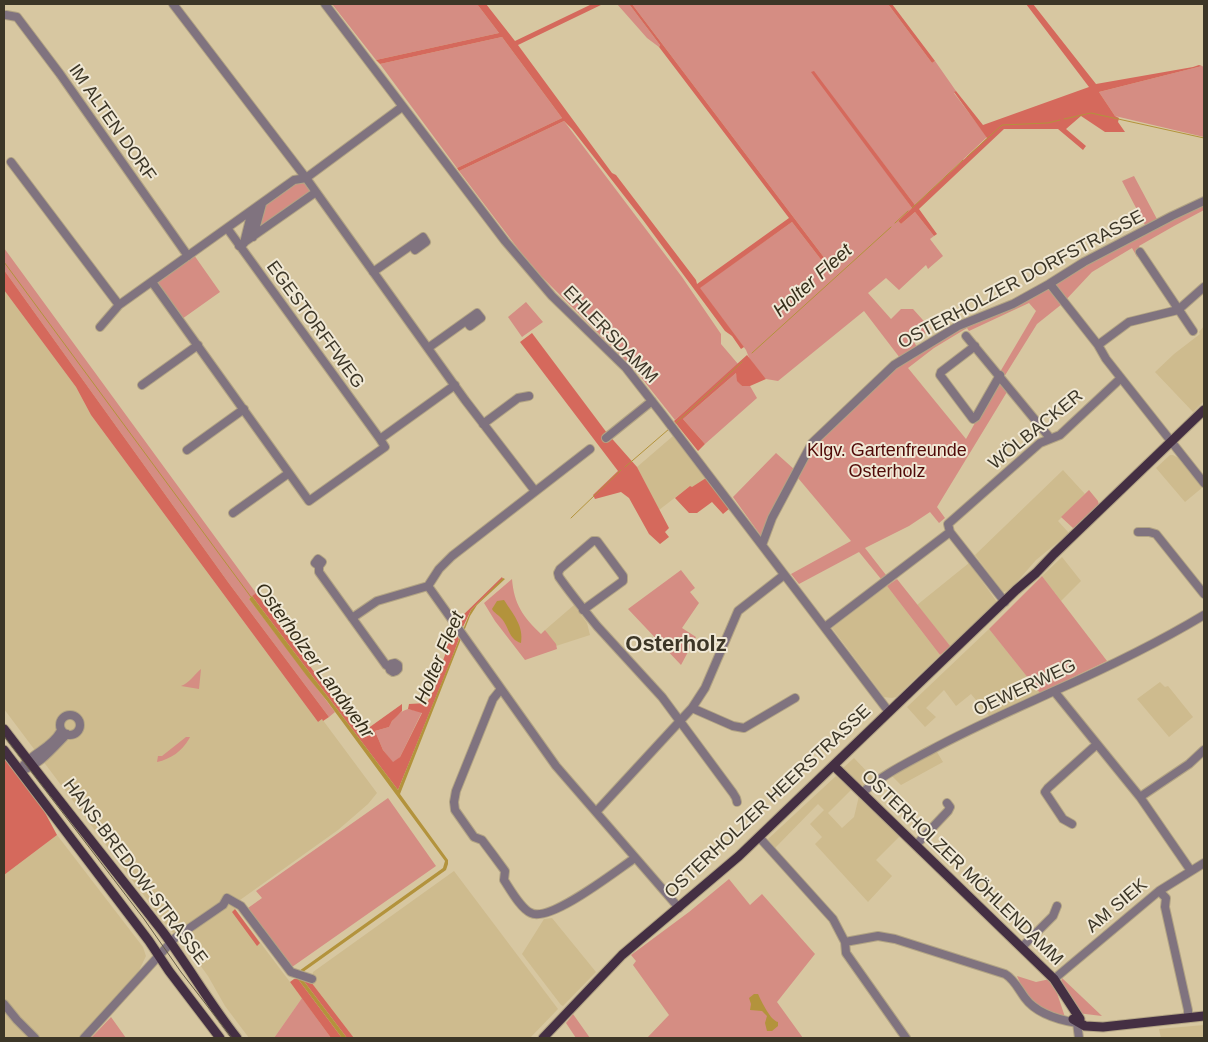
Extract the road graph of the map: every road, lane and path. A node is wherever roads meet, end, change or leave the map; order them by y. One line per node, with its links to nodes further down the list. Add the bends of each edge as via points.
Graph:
1 (173, 4): 6 (street)
2 (325, 4): 4 (street, EHLERSDAMM)
3 (6, 15): 16 (street, IM ALTEN DORF, via 17,17)
4 (402, 107): 6 (street); 36 (street, EHLERSDAMM, via 530,272 626,368)
5 (11, 162): 21 (street)
6 (306, 178): 7 (street); 9 (street, via 294,180)
7 (316, 192): 12 (street); 17 (street)
8 (1204, 201): 19 (street, OSTERHOLZER DORFSTRASSE, via 1084,262)
9 (262, 204): 10 (street); 12 (street)
10 (252, 211): 11 (street); 13 (street)
11 (227, 228): 13 (street, EGESTORFFWEG); 16 (street)
12 (253, 237): 13 (street)
13 (241, 245): 42 (street, EGESTORFFWEG)
14 (412, 245): 17 (street)
15 (1140, 252): 22 (street)
16 (188, 256): 18 (street)
17 (373, 272): 30 (street)
18 (152, 282): 21 (street); 27 (street)
19 (1050, 284): 28 (street); 52 (street, OSTERHOLZER DORFSTRASSE, via 1013,304 958,326 889,369 812,443 772,518)
20 (1204, 287): 22 (street)
21 (119, 305): 24 (street)
22 (1178, 310): 25 (street); 28 (street, via 1129,322)
23 (466, 320): 30 (street)
24 (100, 327)
25 (1193, 331)
26 (966, 336): 29 (street)
27 (198, 345): 33 (street); 37 (street)
28 (1098, 345): 32 (street)
29 (975, 346): 31 (street); 31 (street, via 940,375 973,419)
30 (428, 348): 34 (street)
31 (1000, 376): 41 (street)
32 (1121, 378): 41 (street, WÖLBACKER, via 1060,435); 43 (street)
33 (142, 385)
34 (455, 385): 39 (street); 42 (street)
35 (529, 396): 39 (street, via 518,398)
36 (652, 401): 40 (street); 52 (street, EHLERSDAMM)
37 (244, 409): 45 (street); 46 (street)
38 (1204, 410): 43 (main road, OSTERHOLZER HEERSTRASSE)
39 (484, 424): 48 (street)
40 (606, 438)
41 (1050, 438): 50 (street, WÖLBACKER, via 1040,443 950,521)
42 (380, 439): 46 (street, via 385,447 310,501)
43 (1171, 442): 47 (street); 57 (main road, OSTERHOLZER HEERSTRASSE)
44 (590, 449): 48 (street)
45 (187, 450)
46 (289, 473): 49 (street)
47 (1204, 483)
48 (535, 491): 55 (street, via 452,556)
49 (233, 513)
50 (949, 529): 57 (street); 61 (street, WÖLBACKER)
51 (1138, 532): 56 (street, via 1156,534)
52 (762, 545): 54 (street, EHLERSDAMM)
53 (319, 566): 60 (street, via 319,572)
54 (784, 575): 61 (street, EHLERSDAMM); 66 (street, via 738,611 705,688)
55 (428, 586): 60 (street, via 377,601); 63 (street)
56 (1204, 594)
57 (1004, 602): 67 (main road, OSTERHOLZER HEERSTRASSE)
58 (584, 610): 58 (street, via 558,573 593,541 597,541 623,576 622,581); 68 (street)
59 (1204, 615): 64 (street, OEWERWEG)
60 (352, 618): 62 (street)
61 (824, 627): 67 (street, EHLERSDAMM)
62 (389, 666)
63 (501, 690): 81 (street, via 556,766); 85 (street, via 493,699 454,802 455,810 474,837 482,840 505,871 504,880 525,909 536,915 558,909)
64 (1054, 691): 71 (street); 77 (street, OEWERWEG, via 933,749 876,780)
65 (795, 698): 66 (street, via 744,728)
66 (692, 708): 68 (street)
67 (889, 712): 75 (main road, OSTERHOLZER HEERSTRASSE)
68 (679, 721): 79 (street, via 734,793); 81 (street)
69 (4, 729): 74 (main road, HANS-BREDOW-STRASSE)
70 (64, 732): 74 (street, via 54,749)
71 (1096, 745): 78 (street); 82 (street, via 1045,792 1063,819)
72 (4, 750): 76 (main road, HANS-BREDOW-STRASSE)
73 (1204, 750): 78 (street)
74 (31, 763): 76 (street, via 27,770); 92 (main road, HANS-BREDOW-STRASSE)
75 (834, 766): 77 (main road, OSTERHOLZER MÖHLENDAMM); 83 (main road, OSTERHOLZER HEERSTRASSE)
76 (20, 772): 94 (main road, HANS-BREDOW-STRASSE)
77 (862, 793): 84 (main road, OSTERHOLZER MÖHLENDAMM)
78 (1140, 797): 87 (street)
79 (736, 802)
80 (947, 803): 84 (street, via 948,811)
81 (596, 812): 85 (street)
82 (1072, 824)
83 (759, 837): 90 (main road, OSTERHOLZER HEERSTRASSE); 91 (street, via 833,919)
84 (916, 845): 93 (main road, OSTERHOLZER MÖHLENDAMM)
85 (635, 858): 90 (street)
86 (1204, 863): 87 (street, AM SIEK)
87 (1191, 871): 88 (street, AM SIEK)
88 (1158, 891): 96 (street, AM SIEK); 99 (street, via 1166,898 1165,907)
89 (1057, 906): 93 (street, via 1053,916)
90 (678, 908): 105 (main road, OSTERHOLZER HEERSTRASSE, via 622,956)
91 (845, 942): 100 (street, via 878,936 895,938 1006,974 1032,1005 1055,1018); 106 (street, via 846,953)
92 (170, 943): 94 (street); 95 (street, via 223,905 227,898 241,906 291,972); 104 (main road, HANS-BREDOW-STRASSE)
93 (1022, 948): 96 (main road, OSTERHOLZER MÖHLENDAMM)
94 (158, 955): 102 (street); 103 (main road, HANS-BREDOW-STRASSE)
95 (308, 978)
96 (1054, 979): 100 (main road, OSTERHOLZER MÖHLENDAMM, via 1065,995 1073,1020)
97 (4, 1004): 101 (street)
98 (1204, 1016): 99 (main road)
99 (1188, 1018): 100 (main road, via 1103,1027 1085,1026)
100 (1078, 1020): 107 (street)
101 (35, 1038)
102 (84, 1038)
103 (220, 1038)
104 (236, 1038)
105 (543, 1038)
106 (906, 1038)
107 (1079, 1038)

